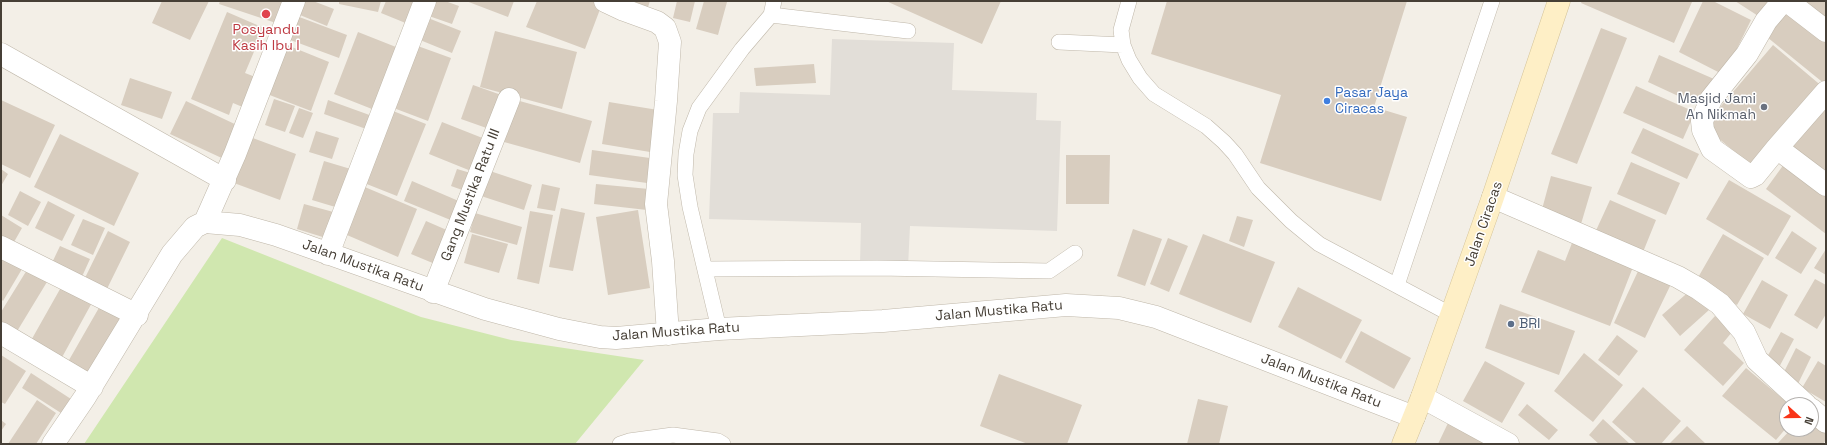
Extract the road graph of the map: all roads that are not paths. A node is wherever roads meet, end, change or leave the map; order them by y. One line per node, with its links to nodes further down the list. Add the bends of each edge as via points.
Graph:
1 (294, 1): 18 (street)
2 (425, 1): 23 (street)
3 (605, 1): 32 (street, via 657,22 665,28 670,42 656,204)
4 (1129, 1): 13 (lane, via 1121,30)
5 (1492, 1): 26 (lane)
6 (1559, 1): 20 (street, Jalan Ciracas)
7 (1782, 1): 17 (street, via 1766,21 1747,54 1711,98 1702,120 1706,140 1712,149 1751,177)
8 (1787, 1): 11 (street)
9 (773, 8): 10 (lane); 25 (lane, via 699,108 690,131 685,175 690,207)
10 (908, 31)
11 (1826, 31)
12 (1059, 42): 13 (lane)
13 (1123, 46): 26 (lane, via 1140,78 1154,94 1206,126 1224,142 1258,188 1291,221 1319,244)
14 (1, 54): 18 (street)
15 (1826, 92): 17 (street)
16 (509, 99): 27 (street, Gang Mustika Ratu III)
17 (1777, 148): 19 (street)
18 (225, 180): 21 (street)
19 (1826, 185)
20 (1493, 197): 28 (street, Jalan Ciracas); 35 (street, via 1678,276 1699,289 1720,304 1744,332 1757,360)
21 (205, 222): 23 (street, Jalan Mustika Ratu, via 240,225); 29 (street, via 195,227 172,254)
22 (1, 247): 29 (street)
23 (328, 254): 27 (street, Jalan Mustika Ratu)
24 (1075, 254): 25 (lane, via 1049,271)
25 (706, 269): 30 (lane)
26 (1397, 285): 28 (lane)
27 (434, 292): 32 (street, Jalan Mustika Ratu, via 516,318 600,337)
28 (1452, 314): 34 (street, Jalan Ciracas)
29 (137, 315): 33 (street)
30 (719, 328): 32 (street, Jalan Mustika Ratu); 36 (street, Jalan Mustika Ratu, via 883,321 1066,305 1119,308 1156,317)
31 (1, 333): 33 (street)
32 (668, 334)
33 (92, 387): 37 (street)
34 (1422, 397): 36 (street, Jalan Ciracas); 41 (street)
35 (1797, 397)
36 (1414, 417): 40 (street, Jalan Ciracas)
37 (53, 444)
38 (620, 444): 39 (lane, via 673,435 718,441)
39 (723, 444)
40 (1403, 444)
41 (1508, 444)

